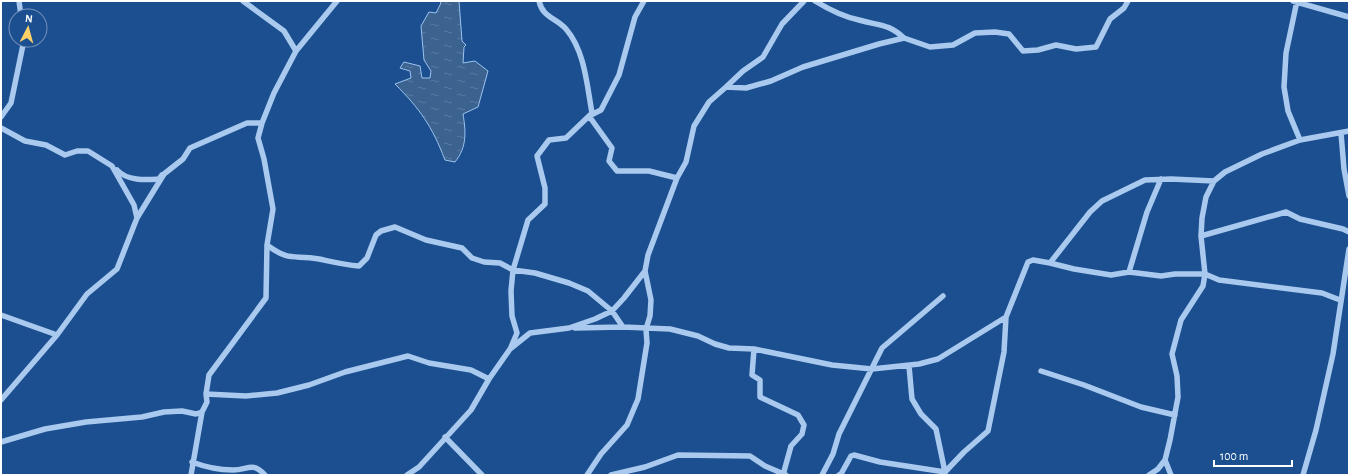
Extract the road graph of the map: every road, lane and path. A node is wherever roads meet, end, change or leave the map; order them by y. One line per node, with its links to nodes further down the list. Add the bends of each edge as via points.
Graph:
1 (244, 1): 12 (street, via 284,31)
2 (337, 1): 12 (street)
3 (539, 1): 14 (street, via 541,10 565,28 575,43 587,77 592,113)
4 (644, 1): 14 (street, via 635,17 619,75 601,110)
5 (804, 1): 13 (street, via 782,24 762,57)
6 (815, 1): 10 (street, via 857,20 894,28)
7 (1128, 1): 10 (street, via 1124,8 1110,19 1096,47 1076,49 1056,45 1024,51 1009,34 995,32 975,33 953,45 930,47)
8 (1295, 1): 9 (street); 20 (street, via 1286,53 1284,87 1288,111)
9 (1349, 17)
10 (904, 38): 13 (street, via 803,67 772,81 746,88)
11 (22, 48): 15 (street, via 11,103)
12 (296, 51): 16 (street)
13 (726, 87): 23 (street, via 709,102 694,126 686,162)
14 (589, 116): 23 (street, via 612,148 609,161 618,171 649,171); 33 (street, via 566,138 549,140 537,156 545,188 545,204 528,220)
15 (1, 117)
16 (262, 123): 22 (street, via 247,123 190,148 183,159); 30 (street, via 258,138 274,209)
17 (1, 128): 21 (street, via 25,141 46,144 65,155 88,151)
18 (1349, 130): 19 (street)
19 (1341, 133): 20 (street); 26 (street)
20 (1300, 140): 25 (street, via 1262,154 1225,172)
21 (112, 166): 22 (street, via 120,174 135,179 159,179); 27 (street, via 134,205)
22 (164, 174): 27 (street)
23 (677, 178): 34 (street)
24 (1161, 179): 25 (street); 32 (street, via 1144,180 1102,201 1090,212); 35 (street, via 1147,212)
25 (1214, 181): 29 (street, via 1206,197)
26 (1349, 196)
27 (137, 218): 45 (street, via 117,269 87,294)
28 (1349, 232): 29 (street, via 1300,219 1286,212)
29 (1200, 236): 36 (street)
30 (267, 245): 33 (street, via 280,256 359,266 367,258 376,236 381,231 395,227 426,240 462,248 472,258 500,263); 52 (street, via 266,298 209,375)
31 (1349, 248): 38 (street)
32 (1050, 263): 35 (street, via 1111,275); 41 (street, via 1033,260 1028,262)
33 (513, 270): 39 (street, via 535,273 569,283 588,291); 46 (street, via 512,316 517,333)
34 (644, 272): 39 (street); 44 (street, via 651,300)
35 (1129, 272): 36 (street, via 1161,276)
36 (1205, 274): 38 (street, via 1219,280 1322,293); 55 (street, via 1203,286 1181,320 1172,354 1177,376 1178,397)
37 (944, 296): 49 (street, via 882,348)
38 (1340, 300): 72 (street, via 1328,377)
39 (612, 311): 42 (street); 43 (street, via 595,320)
40 (1, 315): 45 (street)
41 (1006, 318): 48 (street, via 938,359); 61 (street, via 1004,352 988,431 964,452)
42 (623, 327): 43 (street); 44 (street)
43 (569, 328): 46 (street, via 530,334)
44 (646, 329): 47 (street, via 670,329 729,348); 66 (street, via 647,343 638,399 626,425)
45 (57, 335): 53 (street)
46 (510, 349): 51 (street)
47 (754, 349): 49 (street, via 832,365); 60 (street, via 752,375 760,380 760,397 798,415 804,425 802,434 791,446)
48 (909, 366): 49 (street); 61 (street, via 912,399 921,414 936,429)
49 (872, 369): 68 (street, via 839,434)
50 (1041, 371): 55 (street, via 1131,404)
51 (489, 379): 52 (street, via 471,370 429,363 408,356 277,393 246,396); 56 (street, via 471,410)
52 (206, 394): 54 (street, via 207,402)
53 (1, 400)
54 (202, 412): 57 (street, via 164,412 142,417 86,422 45,429); 59 (street)
55 (1175, 415): 58 (street)
56 (445, 437): 64 (street, via 419,467); 65 (street)
57 (1, 442)
58 (1164, 460): 70 (street, via 1158,469); 71 (street)
59 (192, 462): 62 (street); 63 (street, via 204,467 234,471 246,467 259,469)
60 (784, 474): 67 (street, via 750,456 678,455 645,468)
61 (945, 474): 69 (street, via 854,455)
62 (191, 475)
63 (265, 475)
64 (407, 475)
65 (482, 475)
66 (587, 475)
67 (611, 475)
68 (823, 475)
69 (839, 475)
70 (1149, 475)
71 (1171, 475)
72 (1303, 475)

